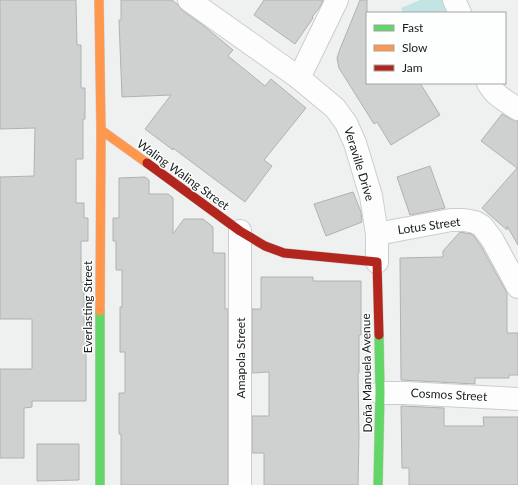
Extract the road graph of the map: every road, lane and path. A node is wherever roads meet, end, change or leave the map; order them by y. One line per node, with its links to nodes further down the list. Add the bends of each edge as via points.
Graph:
1 (100, 0): 9 (street)
2 (189, 0): 6 (street, Veraville Drive)
3 (337, 0): 6 (street)
4 (454, 0): 5 (street)
5 (460, 12)
6 (299, 78): 11 (street, Veraville Drive, via 335,108 346,123 355,143 371,196)
7 (489, 84): 8 (street, via 496,95)
8 (518, 109)
9 (101, 130): 10 (street, Waling Waling Street); 16 (street, Everlasting Street)
10 (240, 231): 12 (street, Waling Waling Street, via 265,246 284,253); 17 (street, Amapola Street)
11 (377, 234): 12 (street, Veraville Drive); 13 (street, Lotus Street, via 451,220 475,222 482,226 492,239)
12 (377, 262): 14 (street, Doña Manuela Avenue)
13 (518, 287)
14 (380, 393): 15 (street, Cosmos Street); 18 (street, Doña Manuela Avenue)
15 (518, 399)
16 (100, 485)
17 (240, 485)
18 (378, 485)

